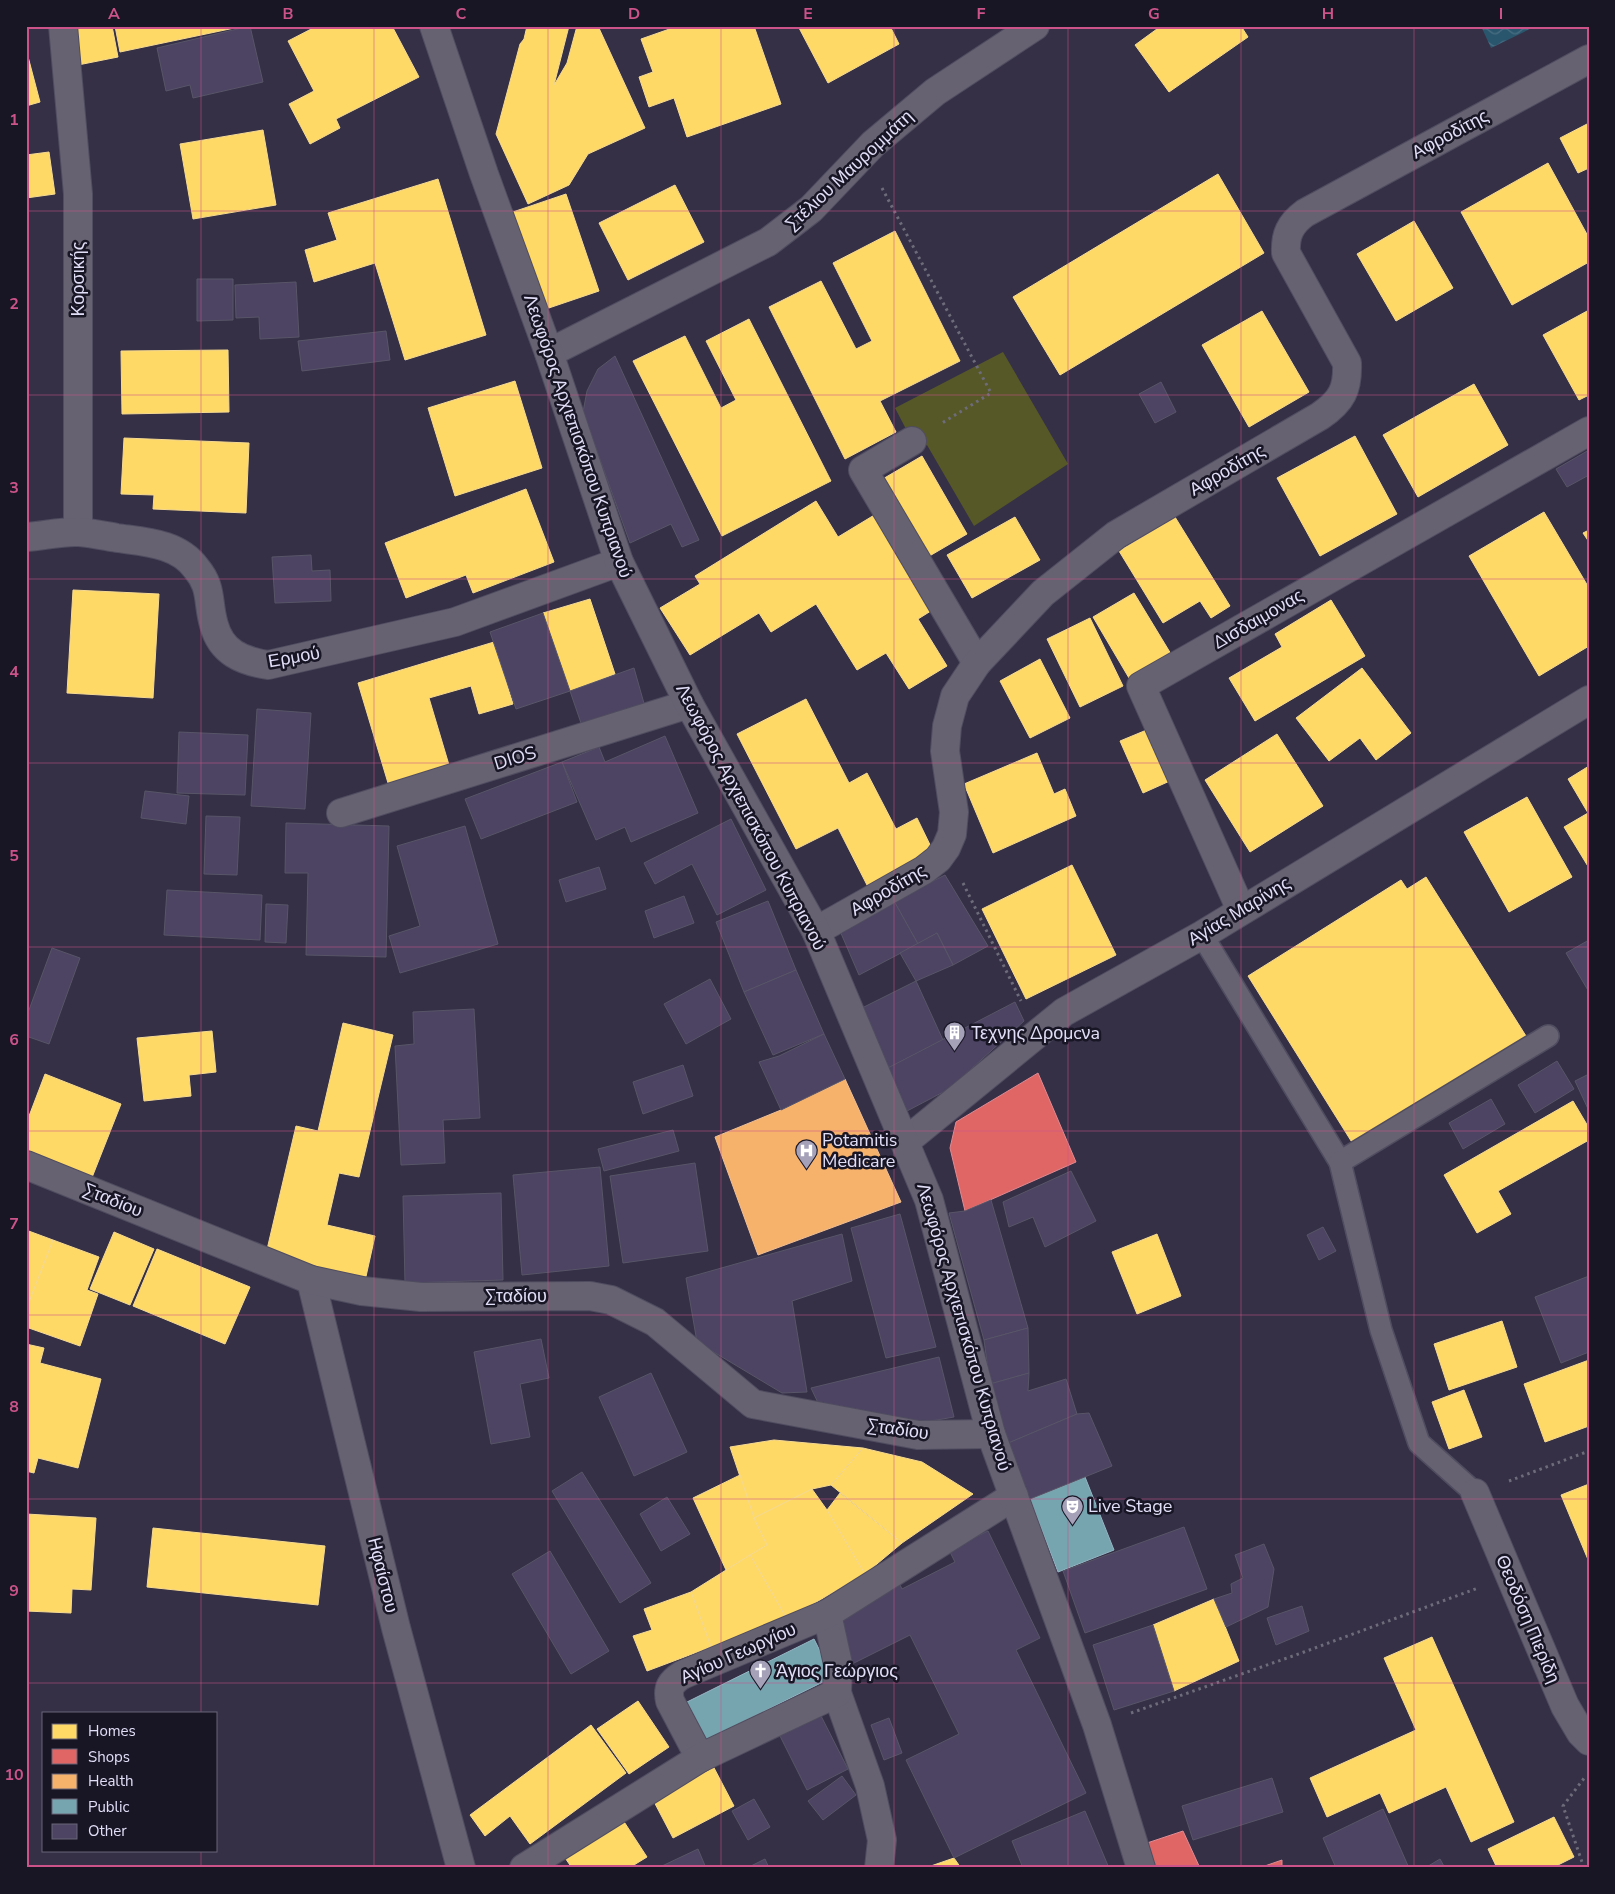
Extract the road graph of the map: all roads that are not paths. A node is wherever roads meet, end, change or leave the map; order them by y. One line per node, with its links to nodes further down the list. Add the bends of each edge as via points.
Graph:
1 (64, 26): 8 (street, Κορσικής, via 78,194)
2 (434, 26): 5 (street, Λεωφόρος Αρχιεπισκόπου Κυπριανού)
3 (1034, 26): 5 (street, Στέλιου Μαυρομμάτη, via 935,92 873,144 811,209 768,242)
4 (1589, 59): 11 (street, Αφροδίτης, via 1296,220 1285,241 1286,253 1347,363 1348,379 1333,407 1116,535 1043,592)
5 (549, 353): 10 (street, Λεωφόρος Αρχιεπισκόπου Κυπριανού)
6 (1589, 431): 15 (street, Δισδαιμονας, via 1141,686)
7 (912, 441): 11 (street, via 863,470)
8 (78, 532): 9 (street, Ερμού); 10 (street, Ερμού, via 161,545 180,553 196,566 207,584 220,641 233,654 250,662 268,665 455,622)
9 (26, 538)
10 (619, 562): 13 (street, Λεωφόρος Αρχιεπισκόπου Κυπριανού)
11 (977, 663): 16 (street, Αφροδίτης, via 955,696 947,726 945,751 954,823 946,848 924,870)
12 (1589, 700): 15 (street, Αγίας Μαρίνης)
13 (689, 704): 14 (street, DIOS); 16 (street, Λεωφόρος Αρχιεπισκόπου Κυπριανού)
14 (341, 813)
15 (1241, 910): 17 (street, Αγίας Μαρίνης)
16 (816, 931): 19 (street, Λεωφόρος Αρχιεπισκόπου Κυπριανού)
17 (1202, 935): 19 (street, Αγίας Μαρίνης, via 1064,1012); 20 (lane)
18 (1548, 1036): 20 (lane)
19 (904, 1142): 23 (street, Λεωφόρος Αρχιεπισκόπου Κυπριανού, via 929,1200)
20 (1340, 1162): 24 (lane, via 1380,1330 1419,1443)
21 (26, 1165): 22 (street, Σταδίου)
22 (311, 1280): 23 (street, Σταδίου, via 362,1291 421,1297 590,1296 611,1300 655,1322 753,1404 918,1435); 30 (street, Ηφαίστου, via 396,1628)
23 (991, 1434): 25 (street, Λεωφόρος Αρχιεπισκόπου Κυπριανού)
24 (1475, 1493): 28 (street, Θεοδόση Πιερίδη, via 1565,1706)
25 (1014, 1496): 26 (street, Αγίου Γεωργίου); 33 (street, Λεωφόρος Αρχιεπισκόπου Κυπριανού, via 1097,1725)
26 (827, 1614): 27 (street, via 838,1664); 29 (street, Αγίου Γεωργίου, via 673,1680 668,1693 670,1701)
27 (837, 1692): 29 (street); 32 (street, via 870,1786 882,1840)
28 (1589, 1741)
29 (700, 1758): 31 (street)
30 (462, 1868)
31 (524, 1868)
32 (879, 1868)
33 (1141, 1868)

